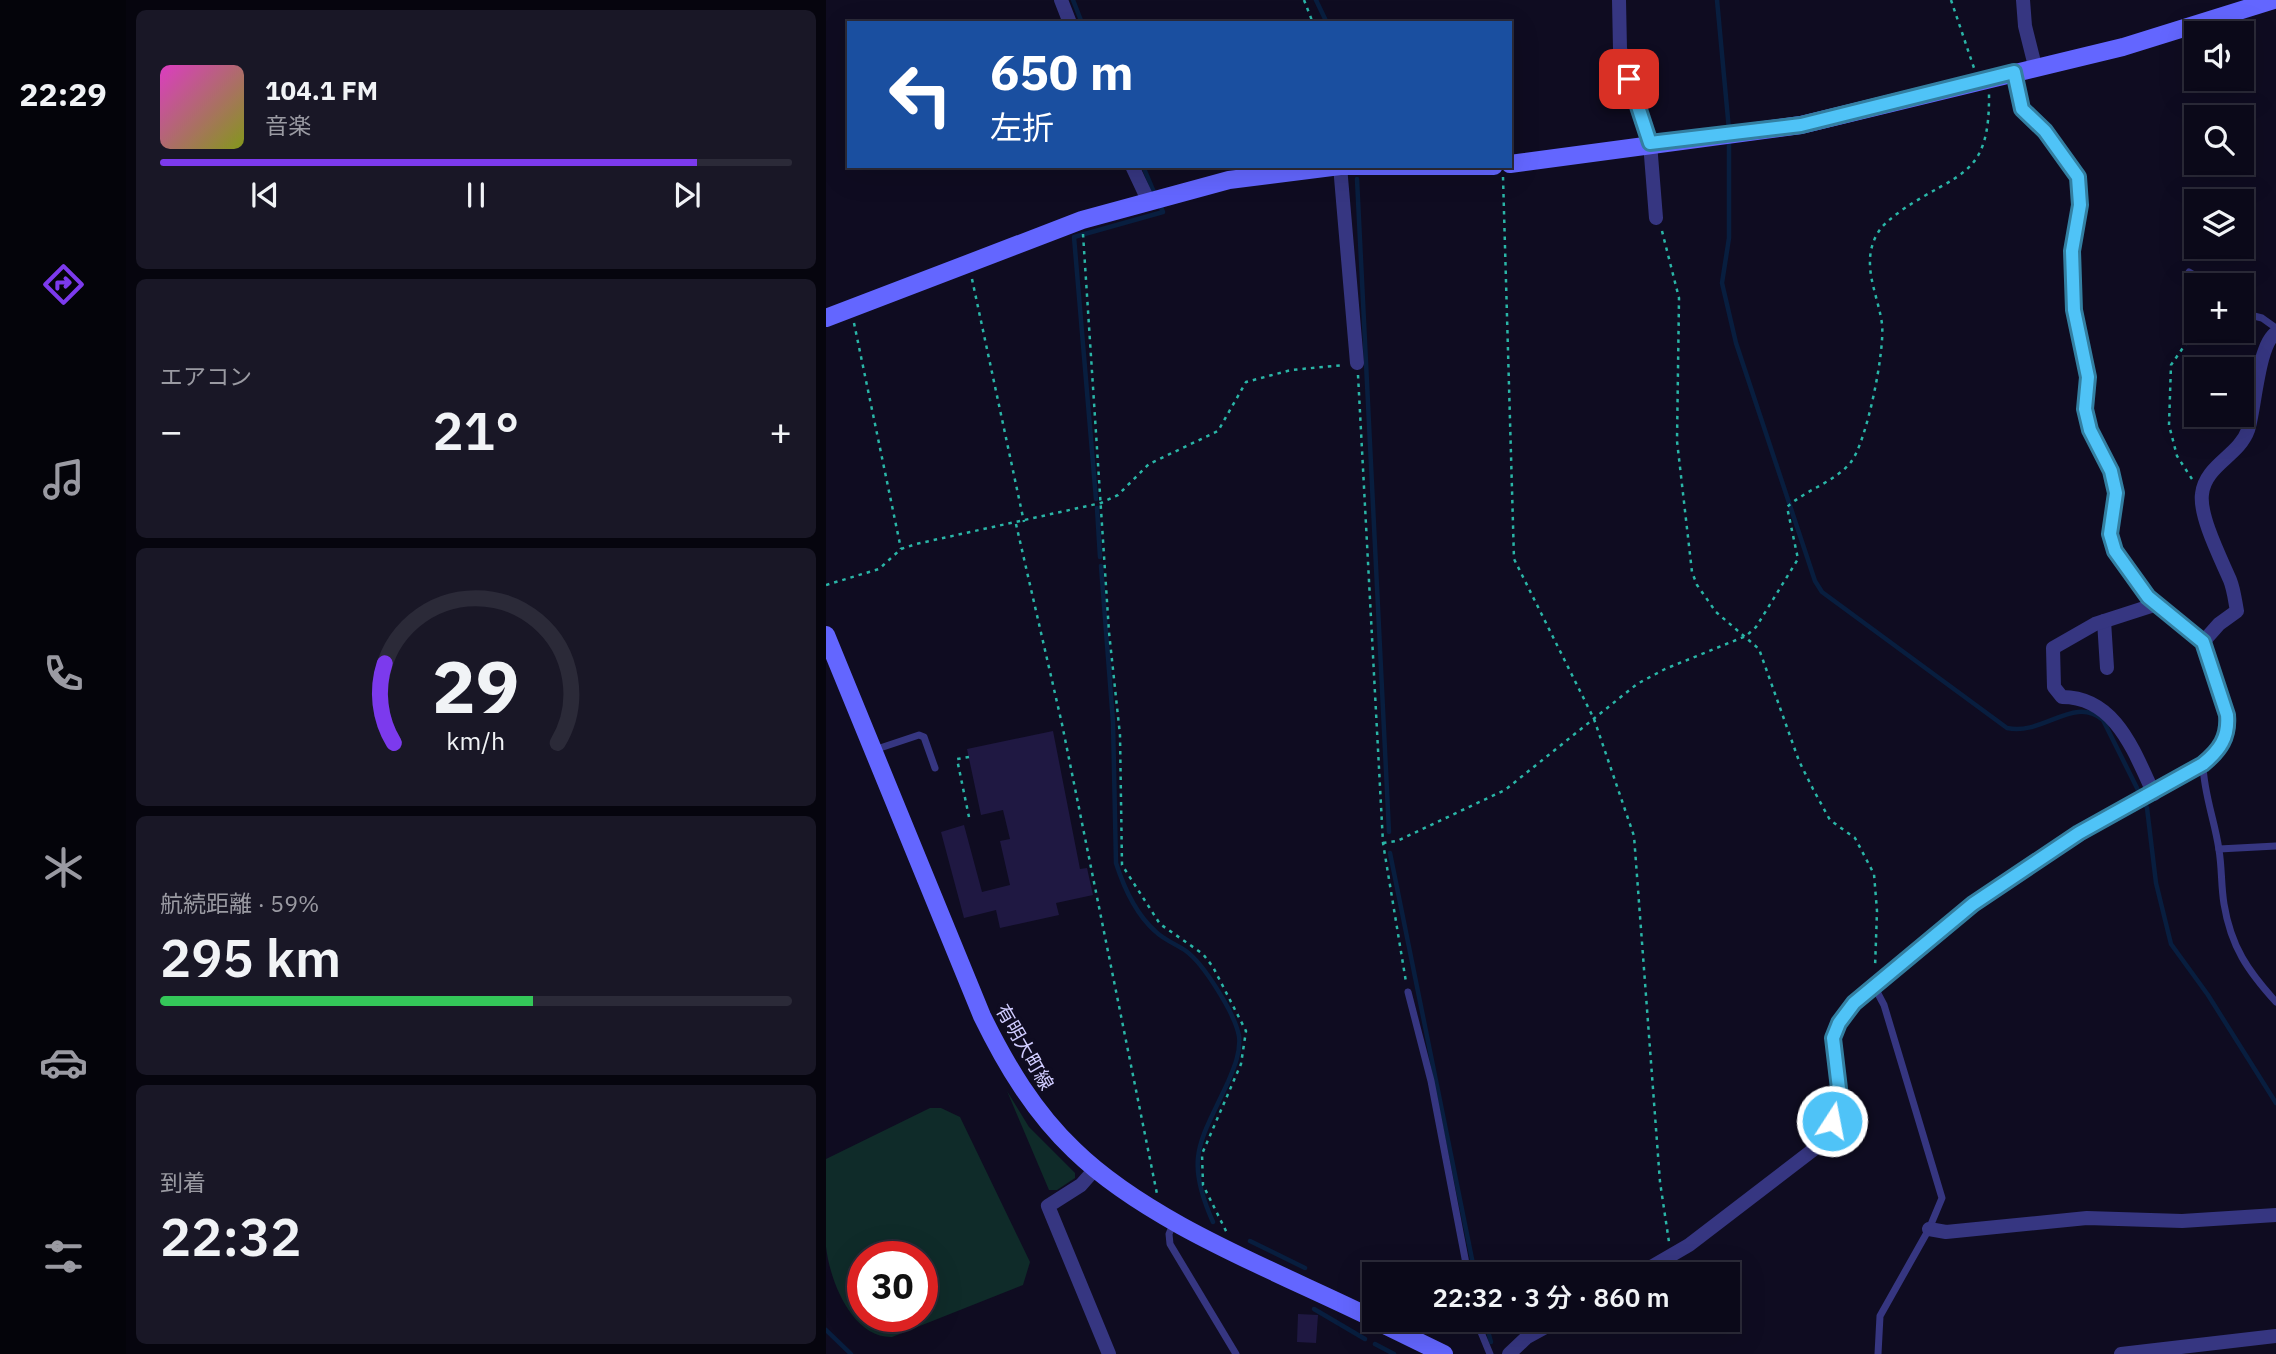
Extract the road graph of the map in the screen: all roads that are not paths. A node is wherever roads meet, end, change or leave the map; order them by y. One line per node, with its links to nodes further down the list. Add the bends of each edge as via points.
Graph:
1 (1061, 0): 5 (street)
2 (1619, 0): 8 (street, via 1620,49)
3 (2024, 0): 6 (street)
4 (2274, 0): 6 (street, via 2123,47)
5 (1069, 21)
6 (2035, 66): 7 (street)
7 (2014, 72): 8 (street, via 1801,125); 19 (street, via 2022,109 2045,131 2078,177 2080,205 2072,251 2074,310 2088,377 2085,409 2116,493 2110,534 2115,551)
8 (1650, 143): 9 (street); 14 (street)
9 (1512, 164)
10 (1133, 168): 13 (street)
11 (1324, 168): 13 (street, via 1229,180)
12 (1340, 168): 18 (street)
13 (1148, 200): 16 (street, via 1082,220)
14 (1656, 218)
15 (2254, 316): 17 (lane)
16 (826, 318)
17 (2276, 331): 22 (street, via 2264,353 2248,430 2208,475 2202,494 2237,611)
18 (1357, 363)
19 (2157, 604): 20 (street); 22 (street)
20 (2104, 621): 23 (street); 27 (street, via 2053,648 2054,687 2062,697 2093,702 2110,713)
21 (826, 635): 24 (street, 有明大町線)
22 (2203, 642): 25 (street, via 2228,726 2219,750)
23 (2107, 668)
24 (873, 750): 26 (lane, via 919,735 924,737); 33 (street, 有明大町線, via 998,1049 1041,1113)
25 (2203, 764): 27 (street); 29 (lane)
26 (935, 768)
27 (2154, 794): 30 (street, via 2079,833 1973,904)
28 (2276, 846): 29 (lane)
29 (2219, 849): 32 (lane, via 2224,905 2235,948 2248,971)
30 (1874, 985): 36 (lane, via 1941,1185 1940,1205); 38 (street, via 1854,1003 1833,1038 1840,1097 1822,1143)
31 (1408, 992): 37 (lane, via 1432,1080)
32 (2276, 1002)
33 (1095, 1169): 35 (street, 有明大町線); 44 (street, via 1081,1185 1048,1206)
34 (2276, 1215): 36 (street, via 2182,1221 2087,1218 1946,1232)
35 (1174, 1221): 39 (street, 有明大町線); 45 (lane, via 1170,1244)
36 (1929, 1229): 49 (lane, via 1880,1316)
37 (1466, 1262)
38 (1660, 1262)
39 (1362, 1313)
40 (1400, 1332): 46 (street, 有明大町線)
41 (1481, 1332): 47 (lane)
42 (1537, 1332): 48 (street)
43 (2276, 1336): 50 (street)
44 (1109, 1354)
45 (1236, 1354)
46 (1444, 1354)
47 (1490, 1354)
48 (1509, 1354)
49 (1878, 1354)
50 (2121, 1354)

